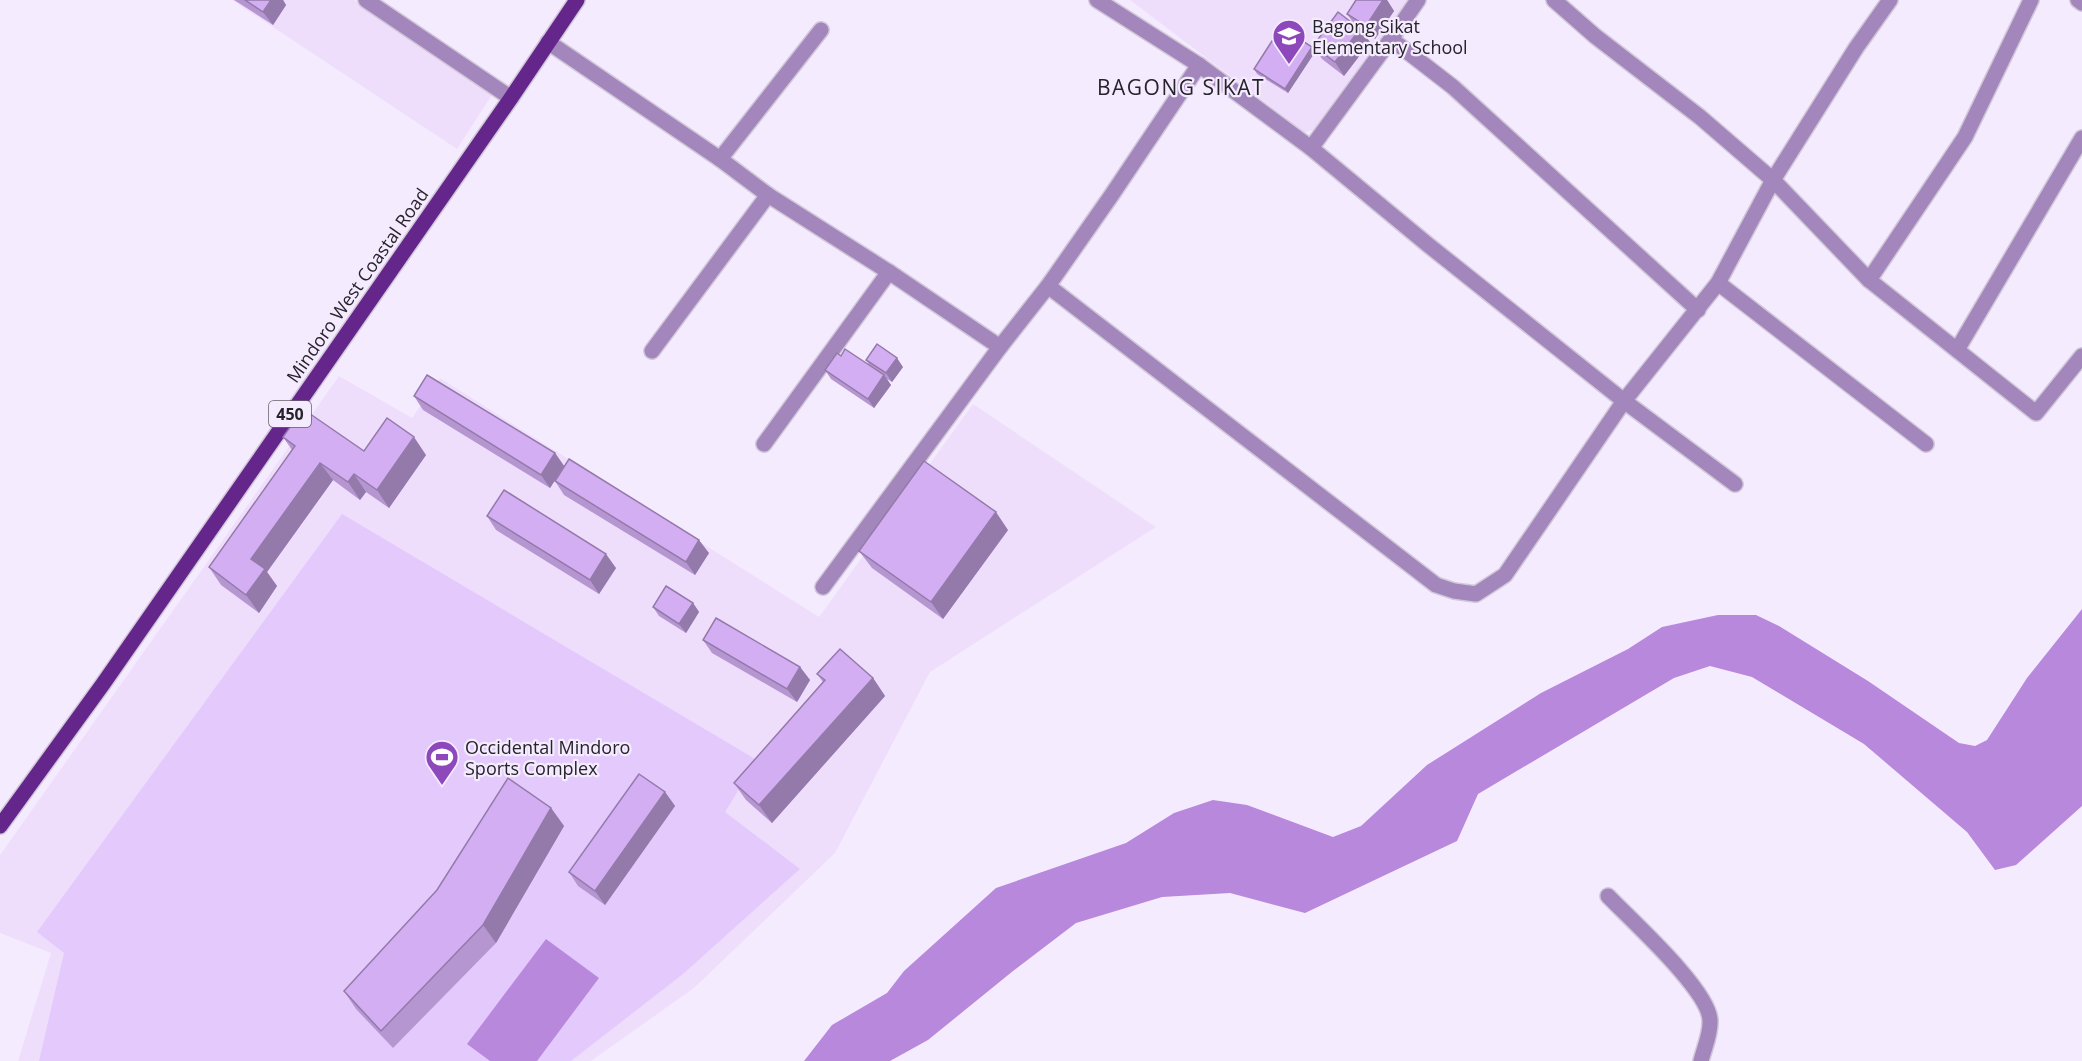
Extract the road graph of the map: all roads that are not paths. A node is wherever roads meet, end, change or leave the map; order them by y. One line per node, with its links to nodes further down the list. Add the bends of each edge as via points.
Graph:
1 (366, 0): 14 (street)
2 (577, 0): 12 (main road, Mindoro West Coastal Road / 450)
3 (1097, 0): 13 (street)
4 (1418, 0): 11 (street)
5 (1554, 0): 18 (street)
6 (1890, 0): 18 (street)
7 (2031, 0): 21 (street, via 1965,137)
8 (2078, 0): 9 (street)
9 (2082, 3)
10 (821, 30): 17 (street)
11 (1391, 39): 16 (street); 24 (street, via 1453,87)
12 (548, 42): 14 (main road, Mindoro West Coastal Road / 450); 17 (street)
13 (1199, 65): 16 (street); 23 (street)
14 (511, 98): 34 (main road, Mindoro West Coastal Road / 450)
15 (2082, 138): 26 (street)
16 (1311, 148): 29 (street)
17 (720, 159): 19 (street)
18 (1773, 180): 21 (street); 22 (street)
19 (768, 195): 20 (street); 27 (street)
20 (889, 272): 25 (street); 30 (street)
21 (1869, 280): 26 (street)
22 (1718, 283): 24 (street); 31 (street)
23 (1048, 285): 25 (street); 29 (street, via 1436,585 1454,591 1476,594 1505,574)
24 (1698, 310): 29 (street)
25 (1000, 347): 33 (street)
26 (1957, 350): 28 (street, via 2036,413)
27 (652, 351)
28 (2082, 356)
29 (1624, 401): 32 (street)
30 (764, 444)
31 (1926, 444)
32 (1735, 484)
33 (823, 587)
34 (0, 826)
35 (1608, 896): 36 (street, via 1692,984 1708,1008 1710,1030)
36 (1701, 1061)

